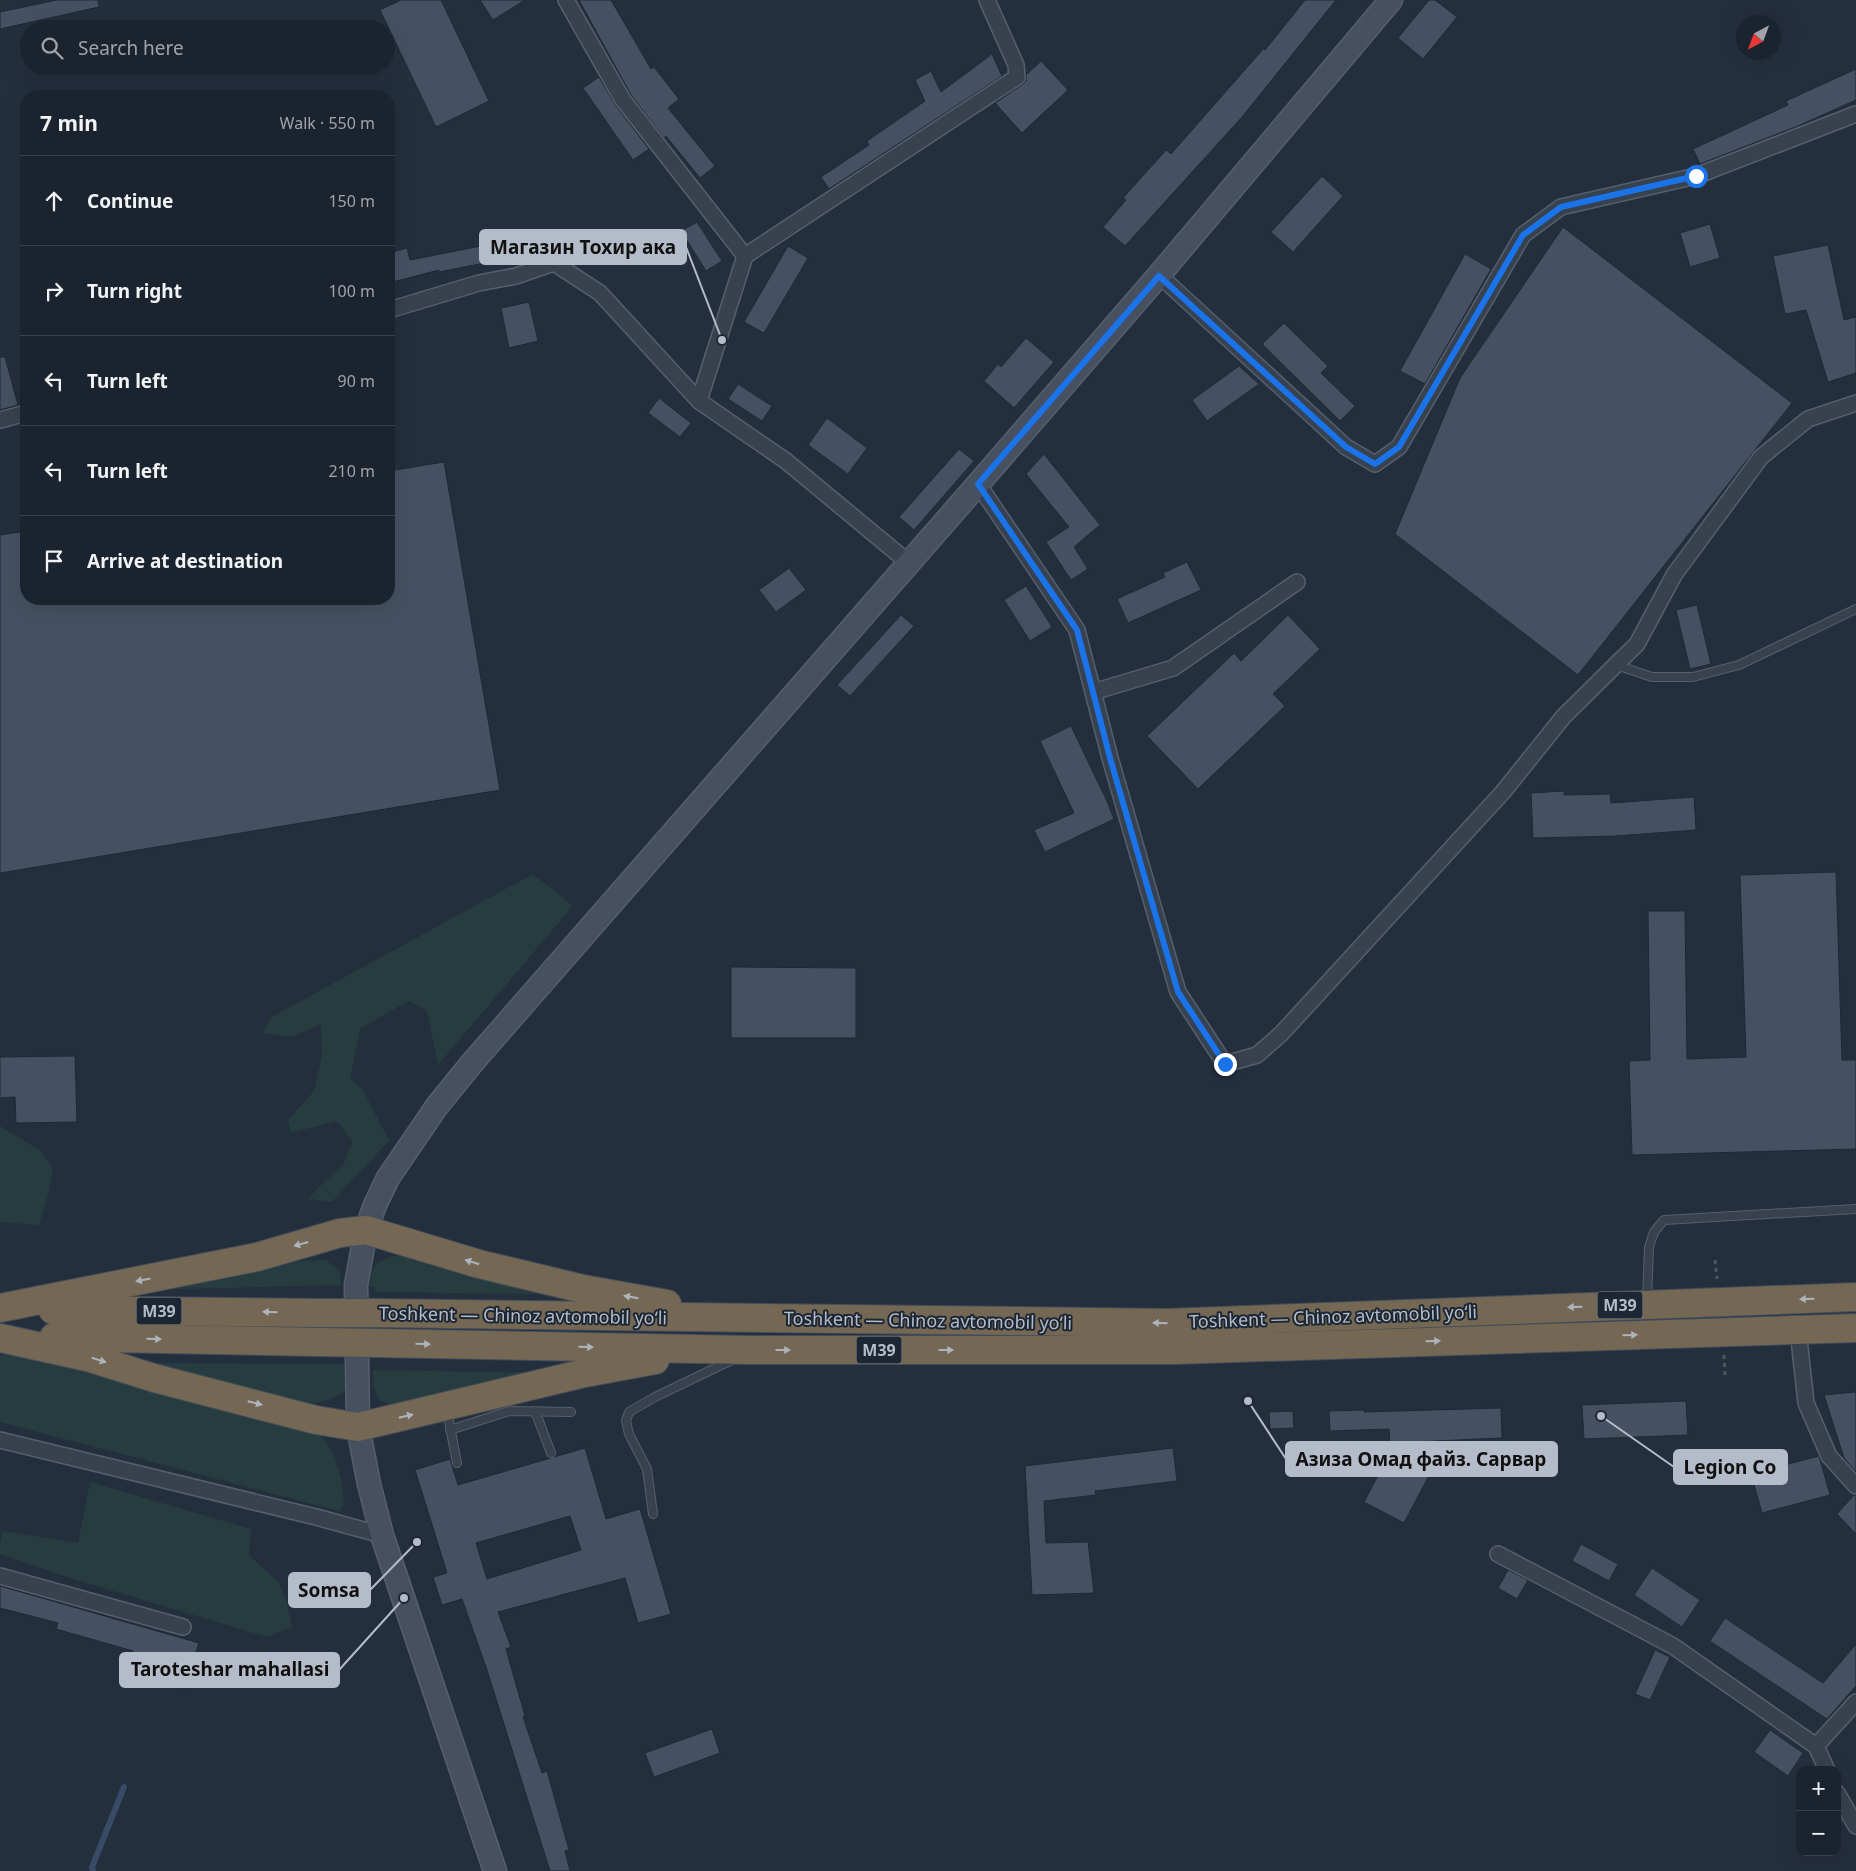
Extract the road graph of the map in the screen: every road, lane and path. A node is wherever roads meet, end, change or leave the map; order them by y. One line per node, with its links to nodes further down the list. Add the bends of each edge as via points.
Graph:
1 (566, 0): 5 (street, via 623,100)
2 (987, 0): 5 (street, via 1016,65 1017,77)
3 (1391, 0): 6 (main road)
4 (1856, 114): 6 (street, via 1696,176 1561,207 1523,235 1399,447 1375,464 1346,447)
5 (745, 256): 8 (street)
6 (1159, 276): 12 (main road)
7 (395, 308): 8 (street, via 554,263 600,293)
8 (699, 401): 13 (street, via 786,461)
9 (1856, 403): 16 (street, via 1808,419 1761,457 1674,575 1637,644)
10 (20, 415): 11 (street)
11 (0, 420)
12 (978, 484): 13 (main road); 17 (street, via 1077,630)
13 (909, 563): 19 (main road, via 472,1063 437,1106)
14 (1296, 582): 17 (street, via 1173,668)
15 (1856, 609): 16 (lane, via 1739,665 1693,677 1652,677)
16 (1616, 665): 17 (street, via 1564,716 1503,792 1281,1034 1257,1055 1225,1064 1178,992)
17 (1093, 692)
18 (1856, 1209): 21 (lane, via 1664,1220 1654,1232 1649,1247)
19 (353, 1232): 22 (highway, one-way to 22, via 257,1257); 23 (highway, one-way to 19, via 583,1289); 32 (main road)
20 (1856, 1297): 21 (highway, Toshkent — Chinoz avtomobil yoʻli / M39, one-way to 21)
21 (1647, 1304): 23 (highway, Toshkent — Chinoz avtomobil yoʻli / M39, one-way to 23, via 1168,1323)
22 (0, 1309): 23 (highway, Toshkent — Chinoz avtomobil yoʻli / M39, one-way to 22, bridge)
23 (748, 1318)
24 (1856, 1328): 25 (highway, Toshkent — Chinoz avtomobil yoʻli / M39)
25 (1798, 1330): 27 (highway, Toshkent — Chinoz avtomobil yoʻli / M39, one-way to 25, via 1175,1350); 36 (street, via 1806,1403 1829,1456)
26 (0, 1337): 27 (highway, Toshkent — Chinoz avtomobil yoʻli / M39, one-way to 27, bridge); 32 (highway, one-way to 32, via 87,1356 154,1378 316,1420)
27 (751, 1350): 28 (highway, via 676,1356 585,1373); 37 (lane, via 630,1412 626,1421 647,1470)
28 (507, 1401): 29 (lane); 31 (highway)
29 (535, 1411): 30 (lane); 34 (lane)
30 (571, 1412)
31 (448, 1418): 32 (highway, one-way to 31); 35 (lane)
32 (358, 1427): 38 (main road)
33 (0, 1440): 38 (street)
34 (551, 1453)
35 (457, 1463)
36 (1856, 1486)
37 (652, 1514)
38 (382, 1535): 47 (main road)
39 (1498, 1554): 43 (street, via 1673,1646)
40 (0, 1576): 41 (street)
41 (183, 1627)
42 (1856, 1702): 43 (street)
43 (1816, 1746): 44 (street)
44 (1825, 1766)
45 (1841, 1800): 46 (street)
46 (1856, 1826)
47 (495, 1871)

